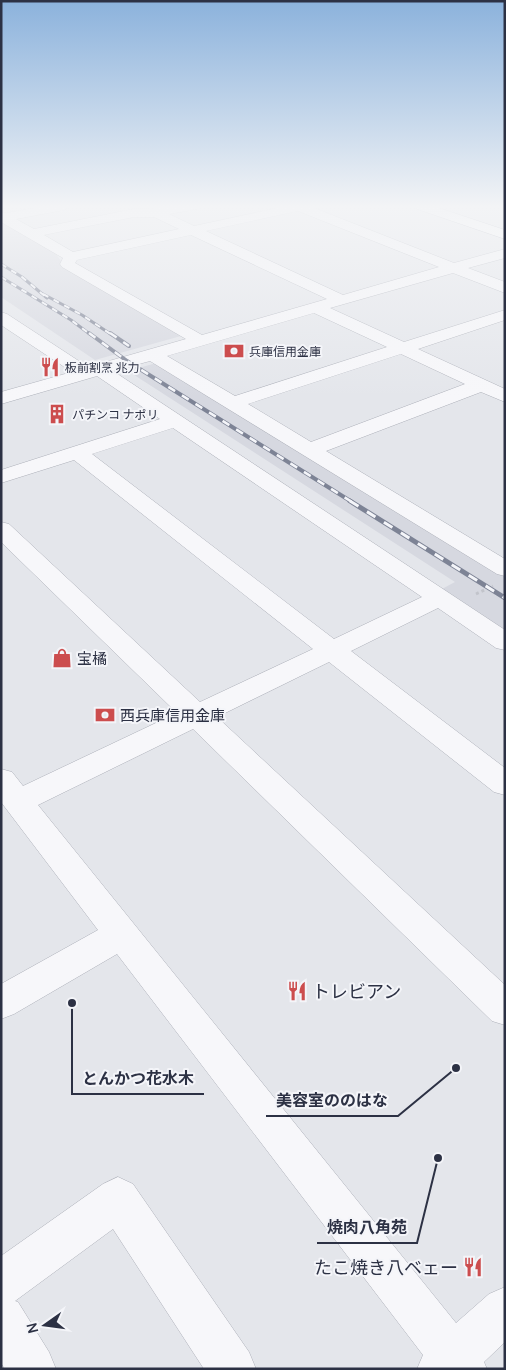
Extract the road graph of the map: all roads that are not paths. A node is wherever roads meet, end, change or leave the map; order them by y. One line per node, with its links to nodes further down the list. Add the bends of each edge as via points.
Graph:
1 (78, 270): 10 (street)
2 (277, 270): 6 (street)
3 (446, 270): 6 (street)
4 (458, 270): 5 (street)
5 (505, 288)
6 (341, 300): 7 (street)
7 (314, 307): 10 (street); 11 (street)
8 (505, 315): 11 (street)
9 (1, 317): 13 (street)
10 (199, 340): 12 (street)
11 (402, 348): 14 (street); 17 (street)
12 (152, 354): 13 (street); 17 (street)
13 (92, 371): 16 (street); 18 (street)
14 (481, 385): 15 (street); 19 (street)
15 (505, 396)
16 (1, 398)
17 (234, 404): 19 (street)
18 (175, 421): 20 (street); 24 (street)
19 (310, 450): 23 (street)
20 (77, 453): 21 (street); 26 (street)
21 (1, 477)
22 (1, 529): 27 (street)
23 (500, 576)
24 (446, 602): 25 (street); 26 (street)
25 (505, 642)
26 (333, 649): 27 (street); 28 (street)
27 (198, 715): 29 (street); 32 (street)
28 (505, 784)
29 (10, 791): 30 (street)
30 (121, 934): 31 (street); 36 (street)
31 (1, 1003)
32 (505, 1009)
33 (1, 1284): 38 (street, via 118,1199)
34 (505, 1310): 36 (street)
35 (1, 1319): 37 (street)
36 (452, 1365)
37 (32, 1369)
38 (232, 1369)

